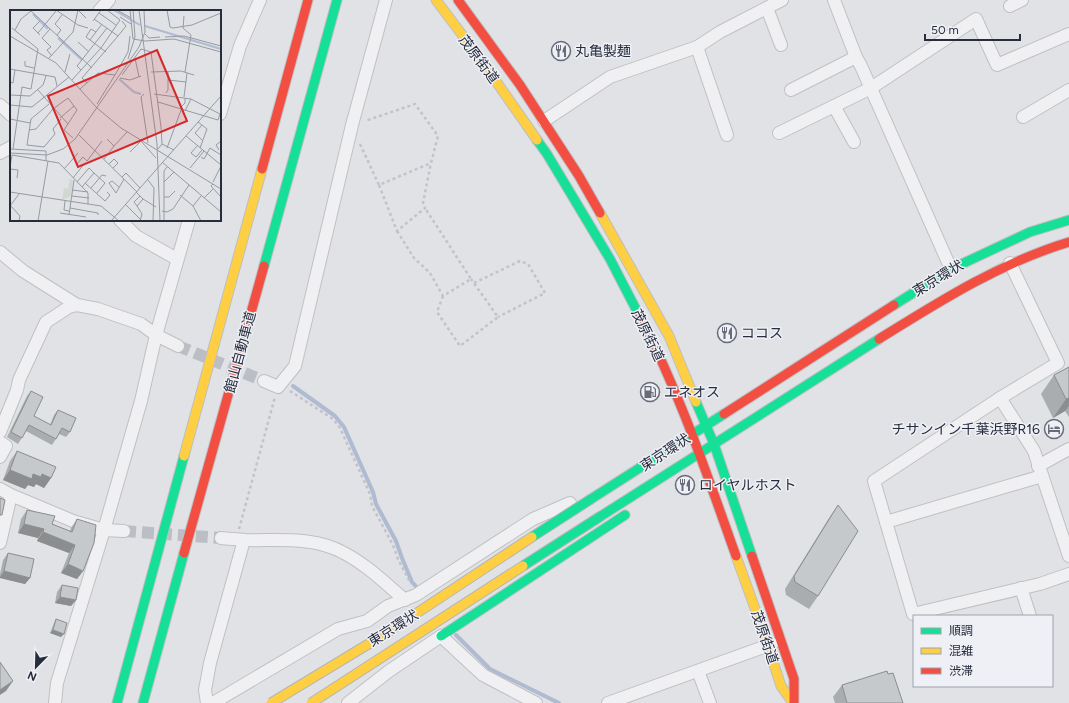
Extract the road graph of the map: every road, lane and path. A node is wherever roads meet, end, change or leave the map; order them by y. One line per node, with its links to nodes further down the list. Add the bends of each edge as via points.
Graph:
1 (109, 0): 13 (street)
2 (260, 0): 23 (street, via 240,46)
3 (308, 0): 88 (main road, 館山自動車道)
4 (337, 0): 89 (main road, 館山自動車道)
5 (386, 0): 27 (street)
6 (436, 0): 58 (main road, 茂原街道, via 547,154 610,259 654,344)
7 (458, 0): 26 (main road, 茂原街道)
8 (782, 0): 12 (street)
9 (834, 0): 17 (street)
10 (1022, 0): 11 (street)
11 (1010, 6)
12 (766, 8): 15 (street); 16 (street, via 720,32)
13 (100, 10)
14 (1069, 34): 18 (street, via 997,65 976,19)
15 (781, 45)
16 (698, 47): 26 (street, via 610,77); 29 (street)
17 (856, 57): 18 (street); 19 (street)
18 (871, 88): 22 (street); 44 (street)
19 (791, 90)
20 (1069, 90): 25 (street)
21 (0, 105): 24 (street)
22 (834, 106): 28 (street); 30 (street)
23 (221, 111)
24 (10, 114)
25 (1024, 117)
26 (544, 121): 56 (main road, 茂原街道, via 642,284 669,336)
27 (352, 125): 33 (path, via 415,104 438,136); 34 (path); 53 (street, via 295,366)
28 (779, 133)
29 (727, 135)
30 (854, 142)
31 (10, 148): 32 (street)
32 (0, 153)
33 (431, 163): 34 (path); 35 (path, via 422,203)
34 (379, 185): 39 (path)
35 (425, 208): 39 (path); 45 (path)
36 (1069, 220): 44 (main road, 東京環状, via 1030,232)
37 (121, 221): 42 (street, via 136,236)
38 (189, 221): 42 (street)
39 (397, 231): 47 (path, via 414,258 430,273)
40 (1069, 242): 43 (main road, 東京環状)
41 (0, 252): 48 (street, via 23,271)
42 (177, 259): 50 (street)
43 (1010, 263): 54 (street, via 1058,364); 60 (main road, 東京環状, via 941,300)
44 (951, 269): 56 (main road, 東京環状)
45 (470, 279): 46 (path); 47 (path)
46 (474, 284): 49 (path); 49 (path, via 520,261 528,264 545,293)
47 (443, 296): 49 (path, via 437,312 460,346)
48 (77, 305): 50 (street, via 98,309 141,324); 55 (street, via 69,307 46,322 19,380 17,390)
49 (498, 317)
50 (156, 335): 51 (street); 72 (street, via 141,401)
51 (178, 346)
52 (264, 381): 53 (street)
53 (278, 387): 75 (path); 80 (path, via 292,392 333,419 340,428 370,494 372,506)
54 (1000, 398): 65 (street, via 1034,451); 71 (street, via 874,481)
55 (5, 405): 57 (street)
56 (707, 424): 58 (main road, 東京環状); 60 (main road, 茂原街道)
57 (0, 432)
58 (691, 434): 62 (main road, 茂原街道); 69 (main road, 東京環状)
59 (0, 442): 63 (street, via 6,446)
60 (714, 444): 62 (main road, 東京環状); 84 (main road, 茂原街道)
61 (1069, 449): 65 (street)
62 (699, 453): 64 (main road, 東京環状); 85 (main road, 茂原街道)
63 (0, 457)
64 (687, 461): 66 (main road); 93 (main road, 東京環状, bridge)
65 (1040, 471): 71 (street); 77 (street)
66 (665, 486)
67 (0, 489): 68 (street)
68 (11, 495): 72 (street, via 73,521); 76 (street)
69 (591, 499): 80 (street, via 570,503 533,519); 92 (main road, 東京環状, bridge, via 385,634)
70 (634, 509): 83 (main road)
71 (886, 522): 79 (street, via 913,614)
72 (104, 530): 73 (street); 87 (street, via 57,683)
73 (124, 531)
74 (221, 538): 75 (street)
75 (240, 539): 81 (street, via 296,540 327,546 362,564); 90 (street, via 210,663)
76 (0, 543)
77 (1069, 556)
78 (1069, 574): 79 (street)
79 (1021, 588): 82 (street)
80 (416, 595): 81 (street)
81 (405, 600): 91 (street, via 388,606 367,621 338,630)
82 (1030, 615)
83 (441, 636): 94 (street); 95 (street, via 483,675)
84 (781, 640): 85 (street); 98 (main road, 茂原街道, via 794,679)
85 (768, 645): 86 (street); 98 (main road, 茂原街道, via 782,686)
86 (698, 671): 96 (street); 97 (street)
87 (55, 703)
88 (117, 703)
89 (143, 703)
90 (207, 703)
91 (213, 703)
92 (271, 703)
93 (311, 703)
94 (348, 703)
95 (536, 703)
96 (608, 703)
97 (710, 703)
98 (794, 703)

